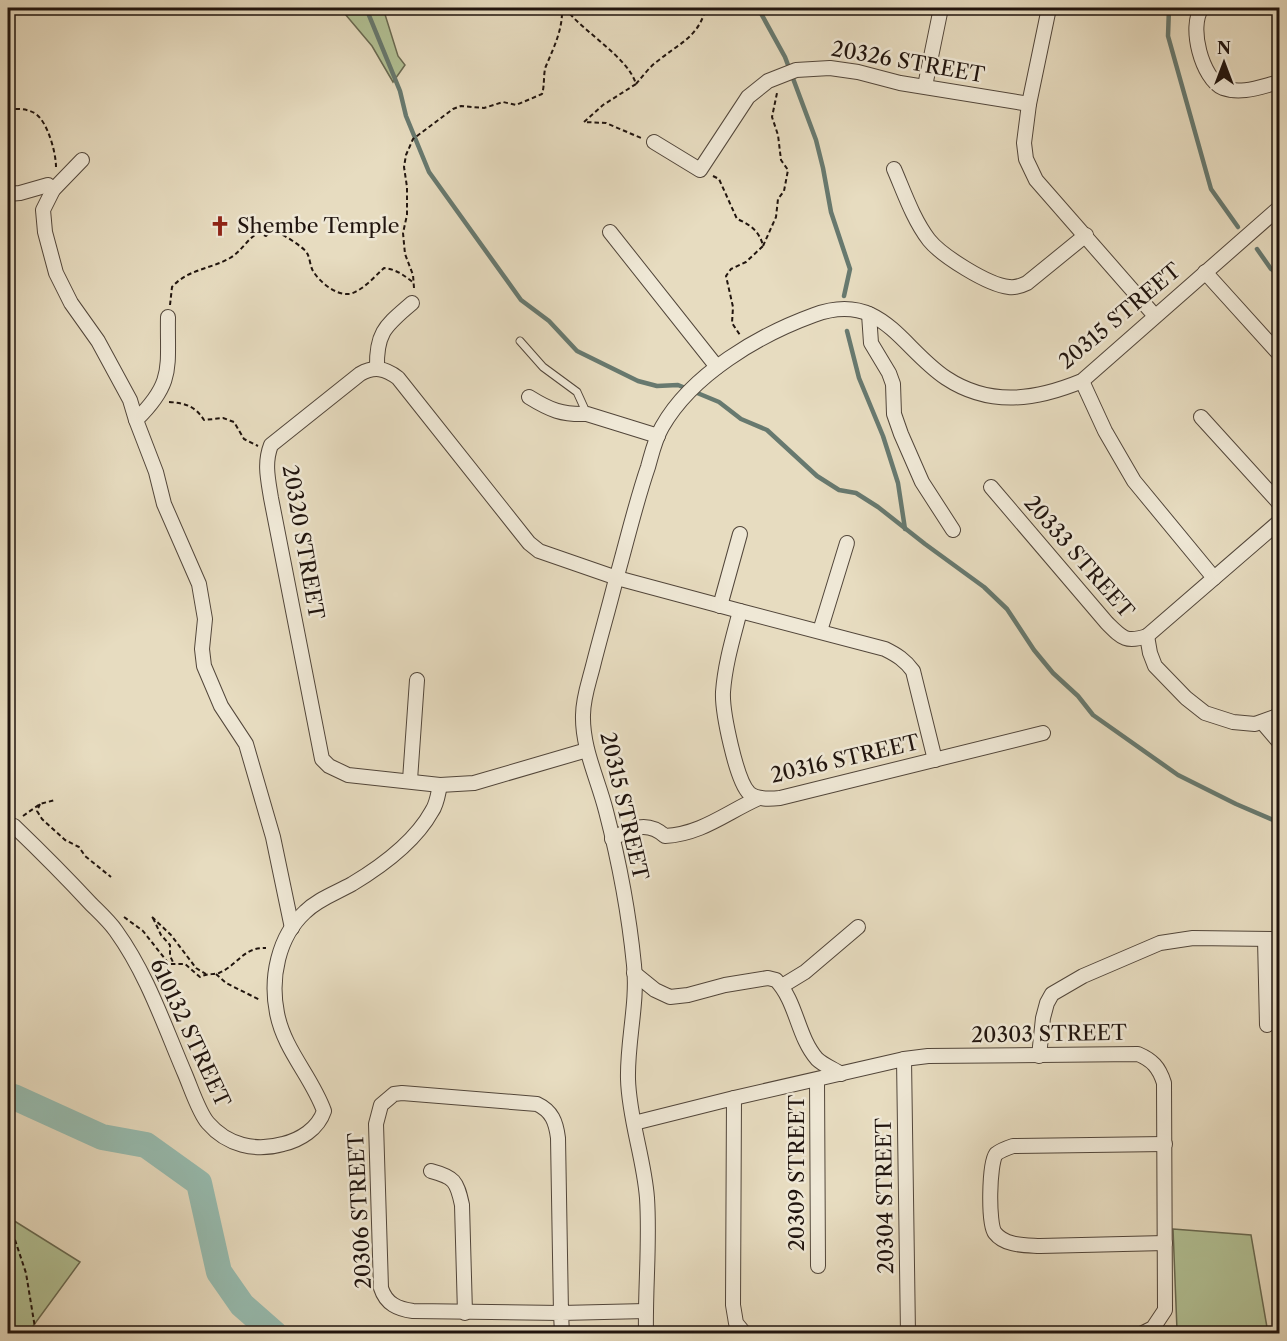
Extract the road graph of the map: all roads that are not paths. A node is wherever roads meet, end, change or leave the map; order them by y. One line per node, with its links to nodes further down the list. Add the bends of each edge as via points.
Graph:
1 (941, 8): 5 (street)
2 (1049, 8): 6 (street)
3 (1202, 8): 4 (street, via 1195,29 1209,77 1222,87 1241,91)
4 (1280, 82)
5 (925, 86): 6 (street, 20326 STREET); 7 (street, 20326 STREET, via 830,68 796,70 758,87 748,97 700,170)
6 (1029, 104): 14 (street, via 1024,143 1029,168)
7 (654, 142)
8 (81, 160): 10 (street)
9 (894, 169): 14 (street, via 930,241 1001,285 1015,287 1027,283)
10 (50, 188): 11 (street); 28 (street, via 42,218 56,273 71,303 98,341 130,400)
11 (8, 194)
12 (1280, 207): 15 (street, 20315 STREET)
13 (610, 232): 22 (street)
14 (1086, 236): 19 (street)
15 (1205, 272): 19 (street, 20315 STREET); 21 (street)
16 (412, 303): 23 (street, via 384,330 376,356)
17 (869, 314): 22 (street, 20315 STREET, via 844,309 824,311 797,321); 24 (street, 20315 STREET, via 896,331 950,381 988,396 1014,398 1054,393); 33 (street, via 871,343 893,384 894,414 922,482)
18 (168, 316): 28 (street, via 167,375 149,408)
19 (1155, 316): 24 (street, 20315 STREET)
20 (520, 341): 26 (lane, via 543,367 577,392)
21 (1280, 355)
22 (717, 367): 29 (street, 20315 STREET, via 681,401)
23 (377, 368): 36 (street, via 398,378 529,543 554,558); 49 (street, 20320 STREET, via 360,374 271,445 266,469 322,759 348,775)
24 (1082, 381): 37 (street, via 1134,480)
25 (529, 397): 26 (street, via 550,410)
26 (587, 414): 29 (street)
27 (1201, 417): 31 (street)
28 (136, 420): 55 (street, via 164,504 199,584 204,666 221,706 246,744 273,837)
29 (658, 436): 36 (street, 20315 STREET)
30 (992, 487): 41 (street, 20333 STREET, via 1107,623 1121,636 1135,640)
31 (1280, 504)
32 (1280, 521): 37 (street, 20333 STREET)
33 (953, 530)
34 (740, 534): 38 (street)
35 (847, 543): 40 (street)
36 (617, 578): 38 (street, 20316 STREET); 47 (street, 20315 STREET, via 586,692 583,716)
37 (1214, 578): 41 (street, 20333 STREET)
38 (720, 606): 39 (street, 20316 STREET)
39 (740, 611): 40 (street, 20316 STREET); 51 (street, 20316 STREET, via 728,654 723,710 741,783)
40 (820, 631): 48 (street, 20316 STREET, via 885,649 906,662 915,679)
41 (1147, 636): 44 (street, via 1155,666 1205,713 1233,722)
42 (417, 680): 49 (street)
43 (1280, 715): 44 (street)
44 (1262, 722): 46 (street)
45 (1043, 733): 48 (street)
46 (1280, 743)
47 (587, 750): 50 (street, 20320 STREET, via 474,783); 53 (street, 20315 STREET)
48 (935, 760): 51 (street, 20316 STREET, via 780,798)
49 (410, 780): 50 (street, 20320 STREET)
50 (440, 785): 55 (street, 610132 STREET, via 434,809 400,849 353,883 320,900)
51 (759, 798): 53 (street, via 710,825 665,836 646,825)
52 (8, 824): 55 (street, 610132 STREET, via 53,864 115,930 151,991 207,1122 236,1143 263,1148 283,1144 315,1127 324,1112 284,1038 276,1007 276,964)
53 (612, 839): 58 (street, 20315 STREET)
54 (858, 927): 59 (street, via 805,972)
55 (292, 928)
56 (1265, 939): 57 (street); 60 (street); 61 (street, via 1193,938 1160,944 1083,976 1052,994 1047,1003)
57 (1280, 939)
58 (634, 972): 59 (street, via 670,997 768,978); 66 (street, 20315 STREET, via 628,1077)
59 (782, 986): 63 (street, via 818,1059)
60 (1267, 1025)
61 (1039, 1056): 62 (street, 20303 STREET); 67 (street, 20303 STREET, via 1138,1054 1149,1058 1164,1083)
62 (904, 1059): 63 (street, 20303 STREET); 78 (street, 20304 STREET)
63 (841, 1074): 64 (street, 20303 STREET)
64 (817, 1080): 65 (street, 20303 STREET); 70 (street, 20309 STREET)
65 (735, 1098): 66 (street, 20303 STREET); 77 (street, via 733,1305 736,1323)
66 (634, 1123): 71 (street, 20315 STREET, via 647,1200)
67 (1165, 1144): 69 (street, 20303 STREET); 69 (street, via 1013,1146 1002,1150 992,1166 991,1223 998,1236 1021,1244)
68 (431, 1171): 72 (street, via 454,1181 459,1191)
69 (1165, 1243): 74 (street, 20303 STREET, via 1165,1310)
70 (818, 1266)
71 (646, 1311): 73 (street, 20306 STREET); 76 (street, 20315 STREET)
72 (465, 1313): 73 (street, 20306 STREET); 73 (street, 20306 STREET, via 401,1309 383,1295 376,1124 381,1105 394,1094 537,1104 550,1113 558,1138)
73 (561, 1313): 75 (street)
74 (1161, 1327): 79 (street, 20303 STREET)
75 (562, 1334)
76 (646, 1334)
77 (745, 1334)
78 (908, 1334)
79 (1141, 1334)

